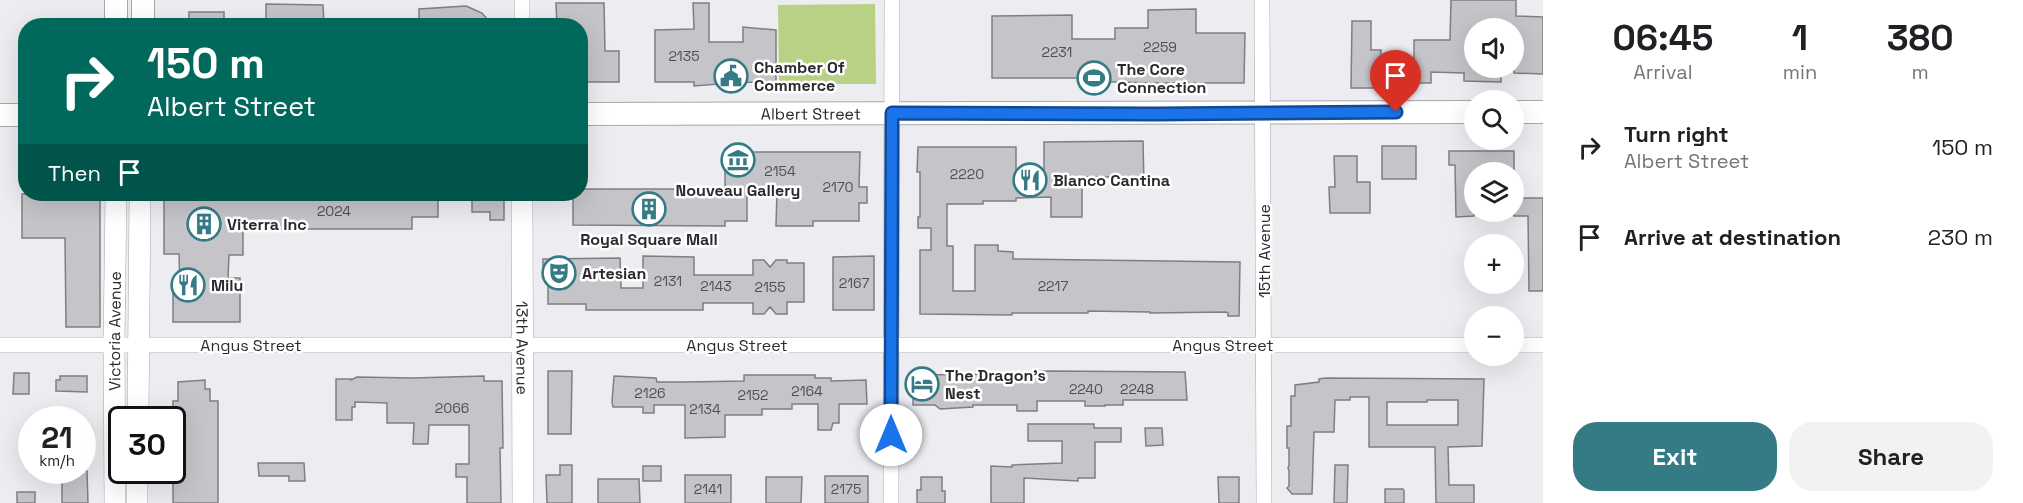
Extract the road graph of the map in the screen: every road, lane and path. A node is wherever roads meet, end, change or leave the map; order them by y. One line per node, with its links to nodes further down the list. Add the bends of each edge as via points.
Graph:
1 (116, 0): 6 (main road)
2 (143, 0): 7 (main road)
3 (522, 0): 8 (street)
4 (892, 0): 12 (street)
5 (1262, 0): 14 (street, 15th Avenue)
6 (116, 18)
7 (143, 18)
8 (522, 18)
9 (1464, 112): 14 (main road, Albert Street)
10 (1524, 112): 11 (main road)
11 (1543, 112)
12 (892, 113): 13 (main road, Albert Street); 14 (main road, Albert Street); 24 (street)
13 (588, 114)
14 (1264, 114): 25 (street, 15th Avenue)
15 (0, 115): 16 (main road)
16 (18, 115)
17 (116, 201): 21 (street, Victoria Avenue)
18 (140, 201): 22 (street, Victoria Avenue)
19 (522, 201): 23 (street, 13th Avenue)
20 (0, 345): 21 (street, Angus Street)
21 (114, 345): 22 (street, Angus Street); 31 (street, Victoria Avenue)
22 (138, 345): 23 (street, Angus Street); 29 (street, Victoria Avenue)
23 (522, 345): 24 (street, Angus Street); 33 (street, 13th Avenue)
24 (891, 345): 25 (street, Angus Street); 34 (street)
25 (1264, 345): 26 (street, Angus Street); 35 (street, 15th Avenue)
26 (1464, 345)
27 (1524, 345): 28 (street)
28 (1543, 345)
29 (138, 406)
30 (137, 484): 32 (street)
31 (115, 503)
32 (137, 503)
33 (523, 503)
34 (891, 503)
35 (1264, 503)

